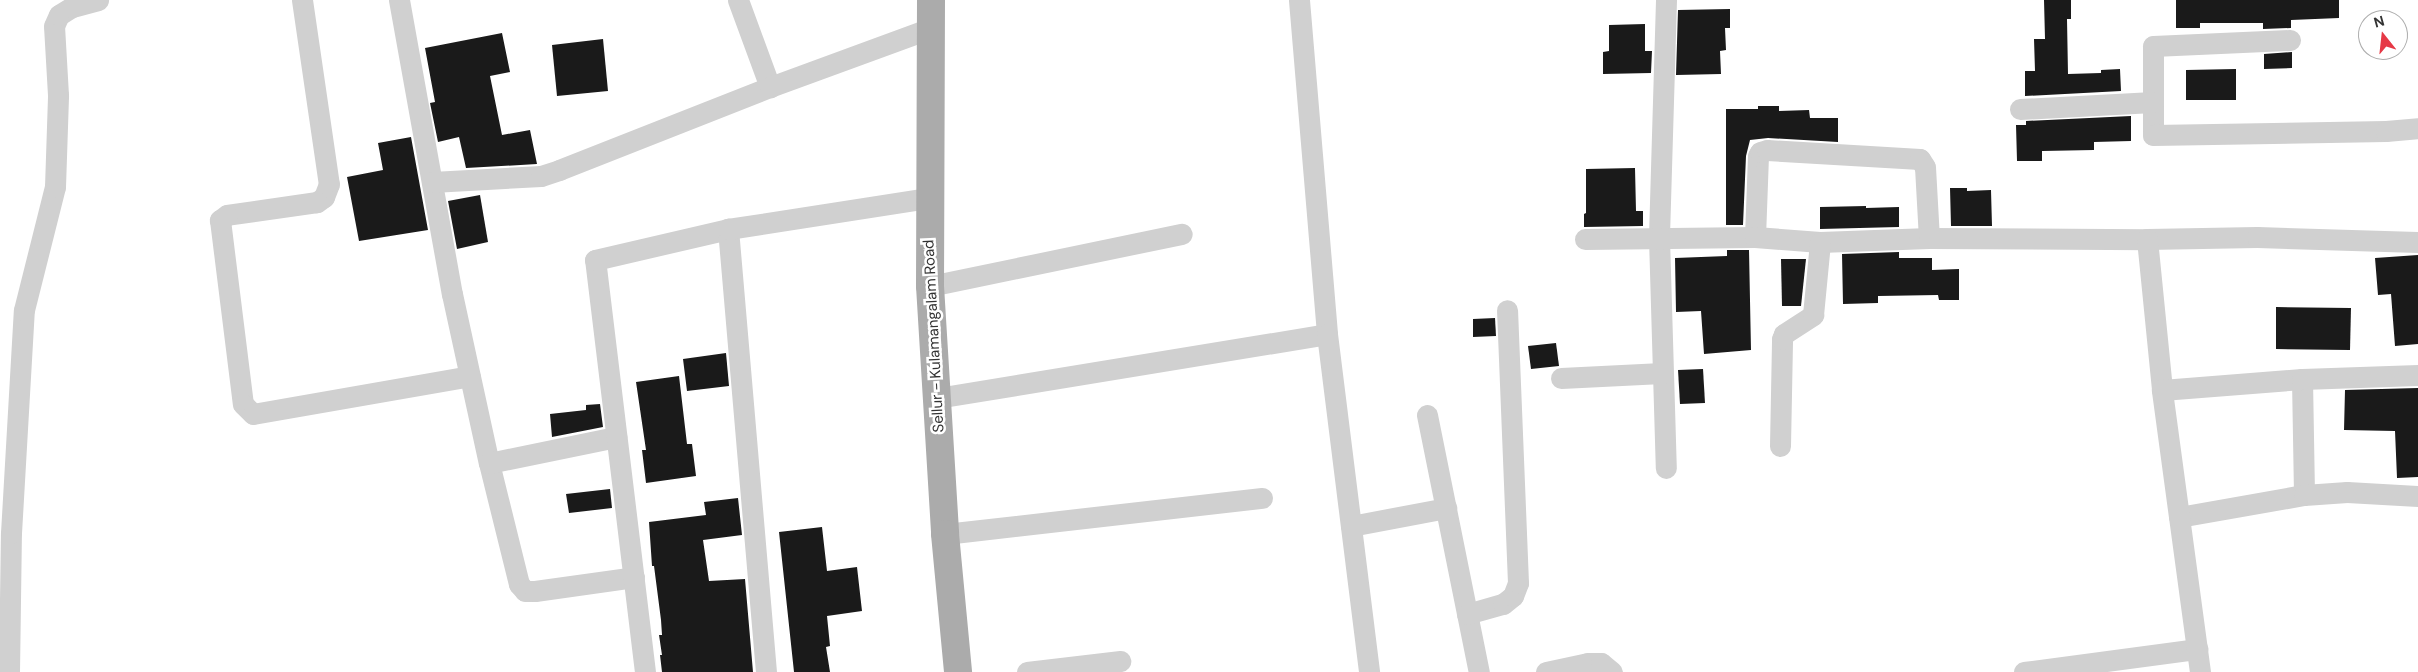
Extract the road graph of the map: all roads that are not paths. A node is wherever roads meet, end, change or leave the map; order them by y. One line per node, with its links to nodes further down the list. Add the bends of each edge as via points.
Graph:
1 (98, 0): 51 (street, via 72,7 59,15 54,26 58,95 55,187 24,310 11,533)
2 (302, 0): 30 (street, via 329,184 324,197 317,202 226,215 220,220 243,404 253,414)
3 (399, 0): 14 (street)
4 (738, 0): 10 (street)
5 (931, 0): 8 (main road, Sellur - Kulamangalam Road)
6 (1299, 0): 27 (street)
7 (1666, 0): 20 (street)
8 (931, 28): 10 (street); 15 (main road, Sellur - Kulamangalam Road)
9 (2290, 40): 11 (street, via 2153,46)
10 (770, 87): 14 (street, via 541,176)
11 (2153, 102): 12 (street); 13 (street, via 2153,135)
12 (2020, 108)
13 (2418, 128)
14 (432, 182): 30 (street)
15 (929, 198): 16 (street); 25 (main road, Sellur - Kulamangalam Road)
16 (728, 230): 36 (street, via 595,260); 53 (street)
17 (1182, 234): 25 (street)
18 (1755, 237): 20 (street); 21 (street, via 1758,156 1767,150 1920,159 1925,167); 23 (street)
19 (1585, 238): 20 (street)
20 (1659, 238): 28 (street)
21 (1929, 238): 22 (street); 23 (street)
22 (2147, 239): 24 (street, via 2257,237); 33 (street)
23 (1820, 242): 37 (street, via 1813,315 1784,334 1782,339)
24 (2418, 242)
25 (930, 286): 34 (main road, Sellur - Kulamangalam Road)
26 (1507, 310): 48 (street, via 1518,582 1513,596 1503,604)
27 (1327, 334): 34 (street); 45 (street)
28 (1662, 373): 31 (street); 39 (street)
29 (2418, 375): 32 (street)
30 (470, 376): 38 (street)
31 (1561, 378)
32 (2302, 379): 33 (street); 40 (street)
33 (2162, 390): 44 (street)
34 (937, 398): 46 (main road, Sellur - Kulamangalam Road)
35 (1427, 415): 43 (street)
36 (616, 437): 38 (street); 47 (street)
37 (1780, 446)
38 (489, 463): 47 (street, via 519,584 525,591)
39 (1666, 468)
40 (2304, 495): 41 (street, via 2347,492); 44 (street)
41 (2418, 496)
42 (1262, 498): 46 (street)
43 (1446, 508): 45 (street); 48 (street)
44 (2180, 517): 49 (street)
45 (1351, 526): 56 (street)
46 (945, 534): 54 (main road, Sellur - Kulamangalam Road)
47 (634, 577): 52 (street)
48 (1467, 614): 57 (street)
49 (2197, 649): 60 (street); 61 (street)
50 (1120, 661): 55 (street)
51 (9, 672)
52 (645, 672)
53 (766, 672)
54 (958, 672)
55 (1027, 672)
56 (1369, 672)
57 (1479, 672)
58 (1546, 672): 59 (street, via 1601,662)
59 (1612, 672)
60 (2024, 672)
61 (2200, 672)

